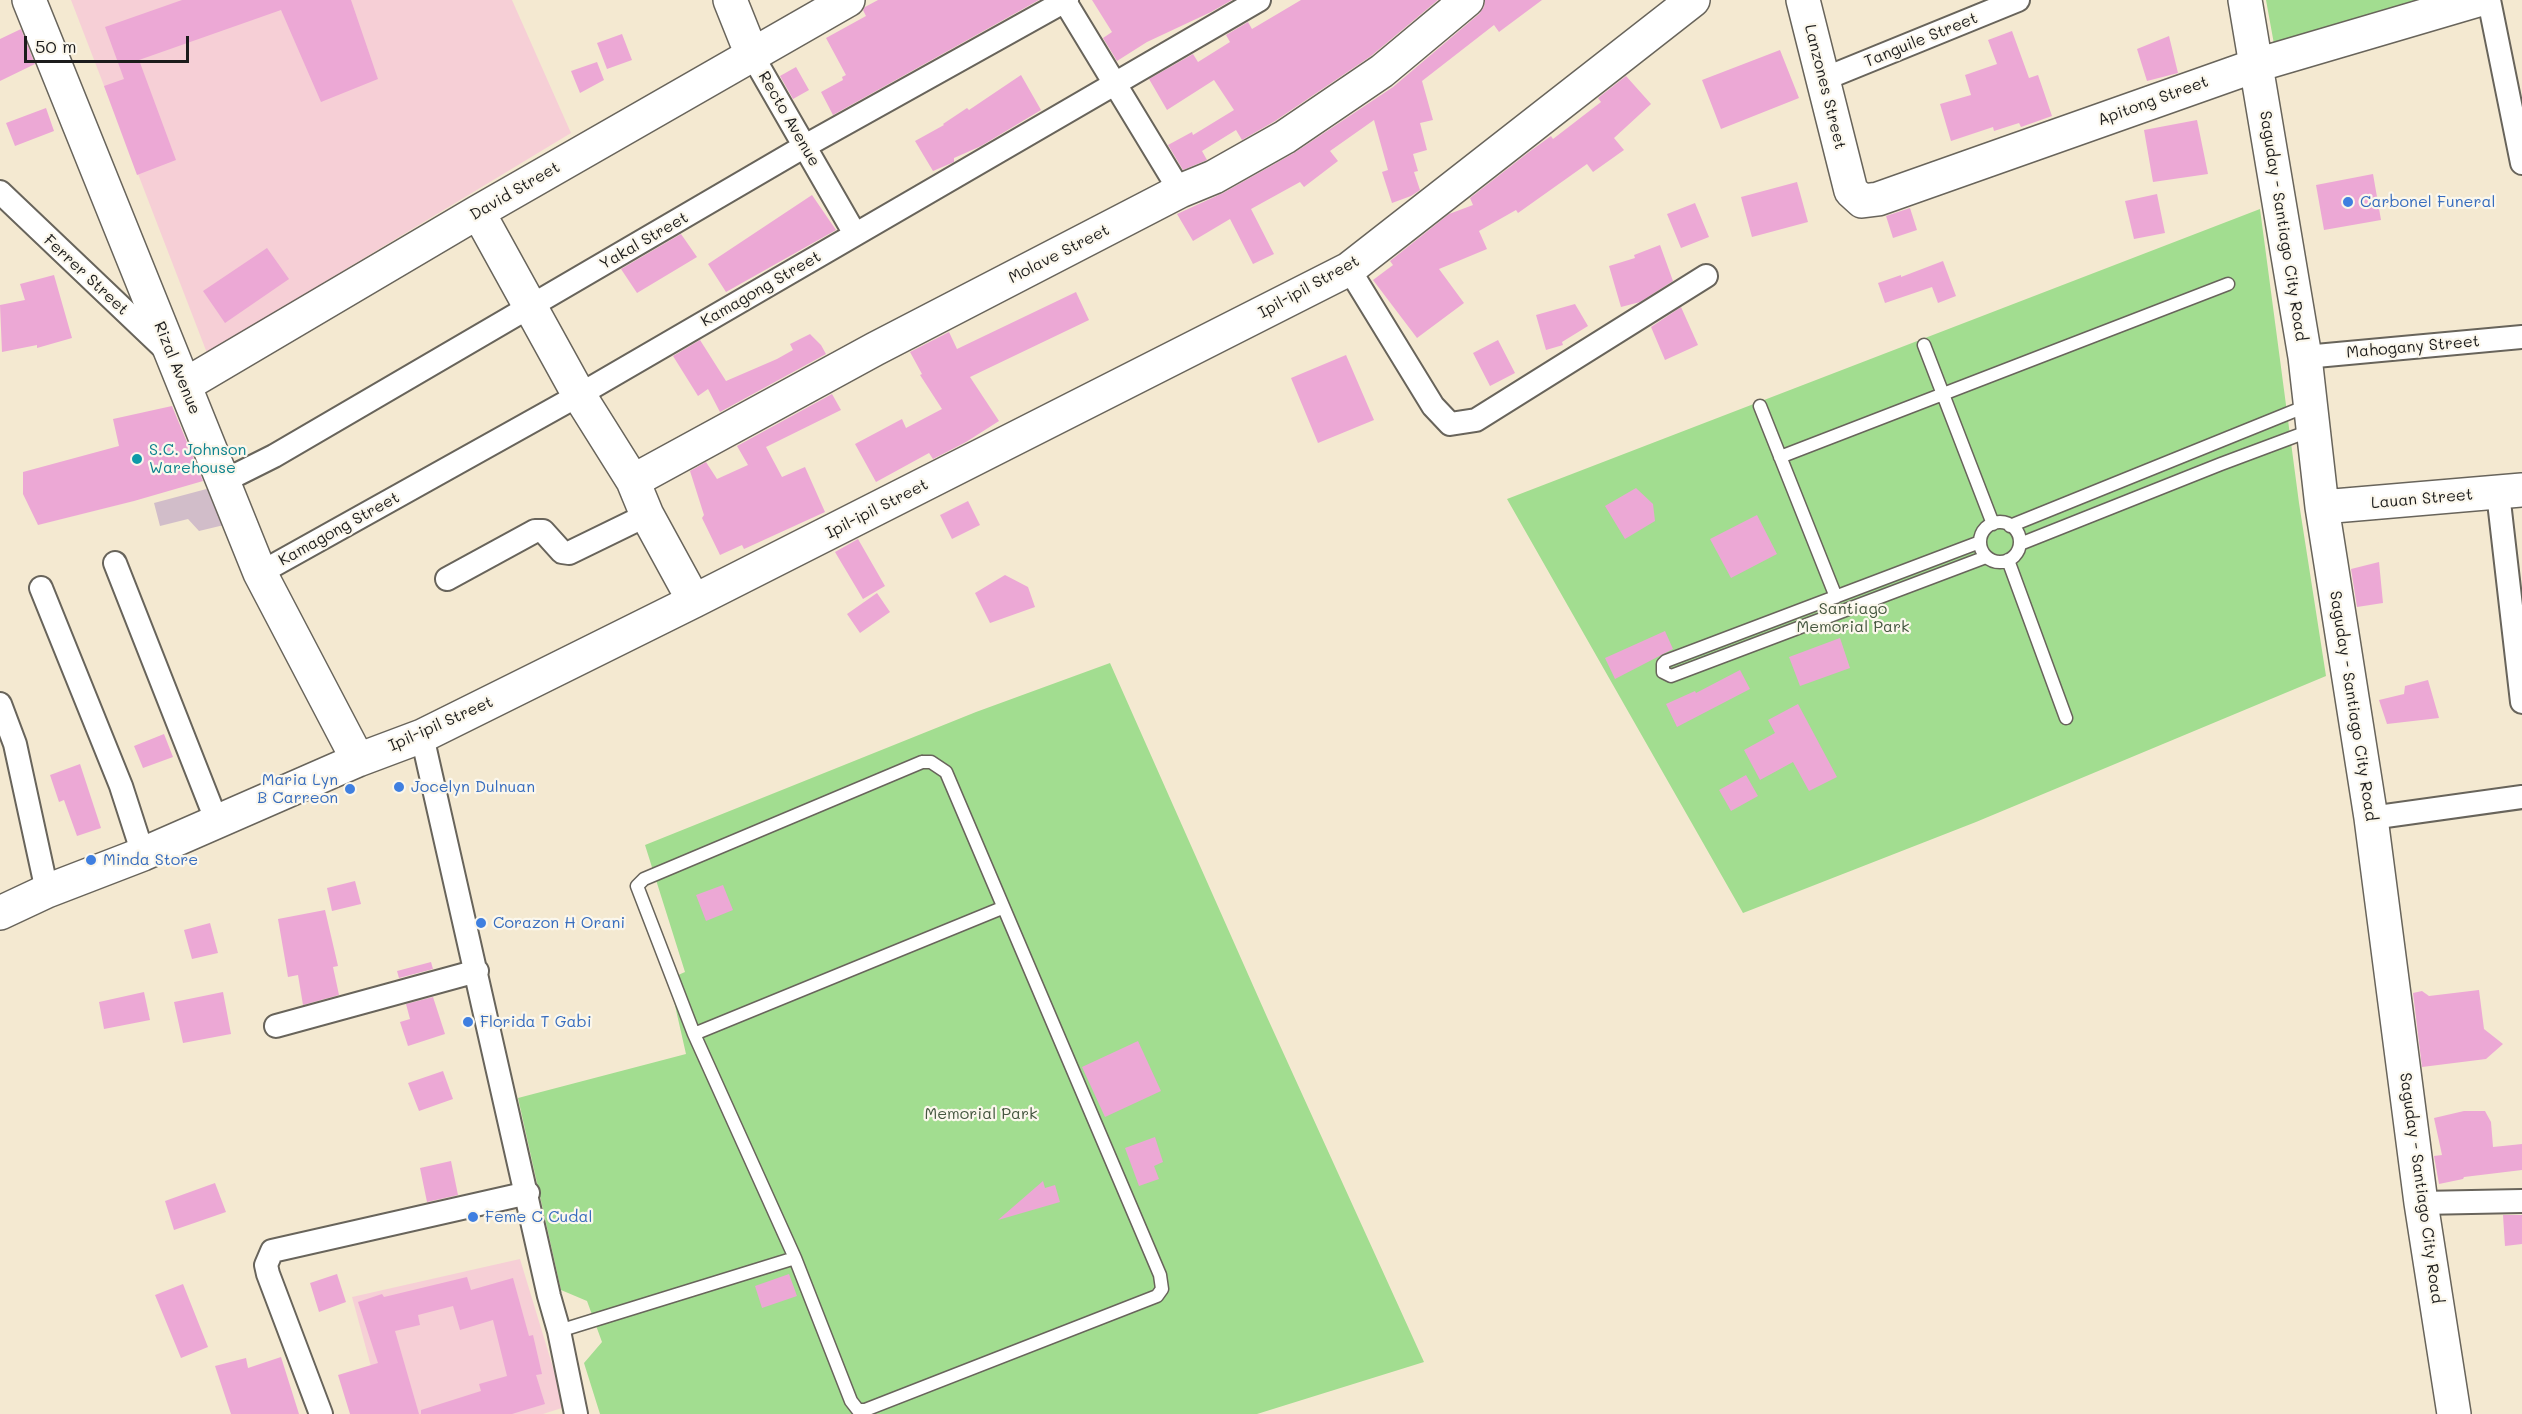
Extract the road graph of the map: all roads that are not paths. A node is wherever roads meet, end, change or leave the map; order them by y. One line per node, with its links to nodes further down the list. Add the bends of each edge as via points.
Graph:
1 (28, 0): 32 (street, Rizal Avenue)
2 (730, 0): 14 (street, Recto Avenue)
3 (848, 0): 14 (street, David Street)
4 (1065, 0): 17 (street); 18 (street, Yakal Street)
5 (1259, 0): 17 (street, Kamagong Street)
6 (1467, 0): 13 (street, Molave Street)
7 (1693, 0): 25 (street, Ipil-ipil Street)
8 (1803, 0): 16 (street, Lanzones Street)
9 (2018, 0): 16 (street, Tanguile Street)
10 (2478, 0): 15 (street, Apitong Street)
11 (2489, 0): 19 (street)
12 (2242, 3): 15 (street, Saguday - Santiago City Road)
13 (1434, 10): 21 (street, Molave Street, via 1382,71 1286,137)
14 (753, 55): 18 (street, Recto Avenue); 23 (street, David Street)
15 (2257, 64): 20 (street, Apitong Street, via 1878,199 1862,201 1851,191); 31 (street, Saguday - Santiago City Road)
16 (1824, 80): 20 (street, Lanzones Street)
17 (1116, 84): 21 (street); 24 (street, Kamagong Street)
18 (805, 146): 24 (street, Recto Avenue); 28 (street, Yakal Street)
19 (2522, 163)
20 (1846, 175)
21 (1180, 191): 39 (street, Molave Street, via 875,349)
22 (0, 192): 32 (street, Ferrer Street)
23 (478, 212): 28 (street); 32 (street, David Street)
24 (855, 234): 34 (street, Kamagong Street)
25 (1349, 269): 26 (street, via 1433,406 1450,424 1476,420); 54 (street, Ipil-ipil Street)
26 (1706, 276)
27 (2228, 284): 33 (lane)
28 (532, 307): 34 (street); 38 (street, Yakal Street)
29 (2522, 337): 31 (street, Mahogany Street)
30 (1924, 345): 33 (lane)
31 (2305, 357): 36 (street, Saguday - Santiago City Road)
32 (179, 371): 38 (street, Rizal Avenue)
33 (1944, 394): 37 (lane); 43 (lane)
34 (579, 395): 39 (street); 50 (street, Kamagong Street)
35 (1760, 406): 37 (lane)
36 (2312, 417): 41 (street, Saguday - Santiago City Road); 44 (lane); 46 (lane, via 2221,464)
37 (1780, 457): 53 (lane)
38 (222, 482): 50 (street, Rizal Avenue)
39 (633, 482): 42 (street)
40 (2510, 492): 41 (street, Lauan Street); 55 (street)
41 (2322, 507): 62 (street, Saguday - Santiago City Road)
42 (647, 515): 51 (street, via 569,553 562,552 543,531 535,531); 54 (street)
43 (1993, 524): 44 (lane); 45 (lane, via 1983,532)
44 (2010, 526): 46 (lane)
45 (1980, 542): 47 (lane); 53 (lane)
46 (2020, 544): 48 (lane)
47 (1986, 557): 48 (lane, via 1999,562); 53 (lane, via 1671,676 1663,672 1666,661)
48 (2008, 560): 58 (lane)
49 (115, 564): 63 (street)
50 (260, 573): 60 (street, Rizal Avenue)
51 (447, 579)
52 (41, 588): 64 (street, via 121,786)
53 (1836, 597)
54 (694, 601): 59 (street, Ipil-ipil Street)
55 (2518, 647): 56 (street)
56 (2522, 702)
57 (0, 704): 65 (street, via 15,744)
58 (2066, 718)
59 (422, 736): 60 (street, Ipil-ipil Street); 68 (street)
60 (358, 760): 63 (street, Ipil-ipil Street)
61 (2522, 797): 62 (street)
62 (2371, 818): 73 (street, Saguday - Santiago City Road)
63 (217, 822): 64 (street, Ipil-ipil Street)
64 (143, 854): 65 (street, Ipil-ipil Street)
65 (47, 891): 67 (street, Ipil-ipil Street)
66 (1002, 908): 70 (lane); 70 (lane, via 946,772 932,762 922,762 639,882 639,894); 74 (lane, via 1160,1275 1162,1289 1157,1296 858,1410 851,1401)
67 (0, 913)
68 (477, 971): 69 (street); 71 (street)
69 (276, 1026)
70 (694, 1034): 74 (lane)
71 (528, 1193): 75 (street); 76 (street, via 272,1251 266,1264 268,1274)
72 (2522, 1201): 73 (street)
73 (2421, 1203): 78 (street, Saguday - Santiago City Road)
74 (795, 1258): 75 (lane)
75 (559, 1330): 77 (street)
76 (321, 1414)
77 (576, 1414)
78 (2454, 1414)

